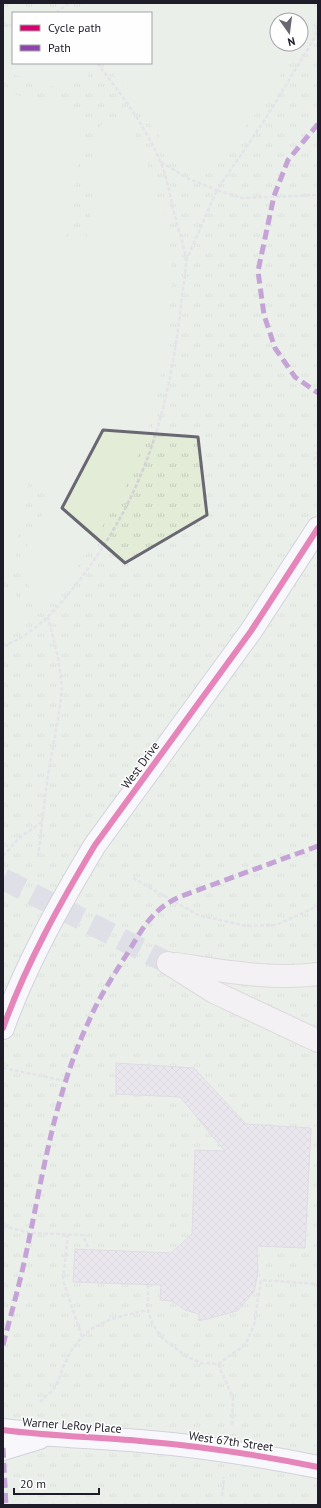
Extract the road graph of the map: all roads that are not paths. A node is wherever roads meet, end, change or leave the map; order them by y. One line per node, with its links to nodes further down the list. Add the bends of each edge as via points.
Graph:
1 (318, 528): 3 (street, West Drive, via 251,631 95,845 44,937)
2 (318, 974): 4 (main road, via 287,977 255,976 168,963 214,992)
3 (3, 1028)
4 (318, 1041)
5 (3, 1430): 6 (street, Warner LeRoy Place)
6 (46, 1435): 7 (street, Warner LeRoy Place); 8 (street, Warner LeRoy Place)
7 (140, 1441): 9 (street, West 67th Street)
8 (3, 1449)
9 (318, 1467)

